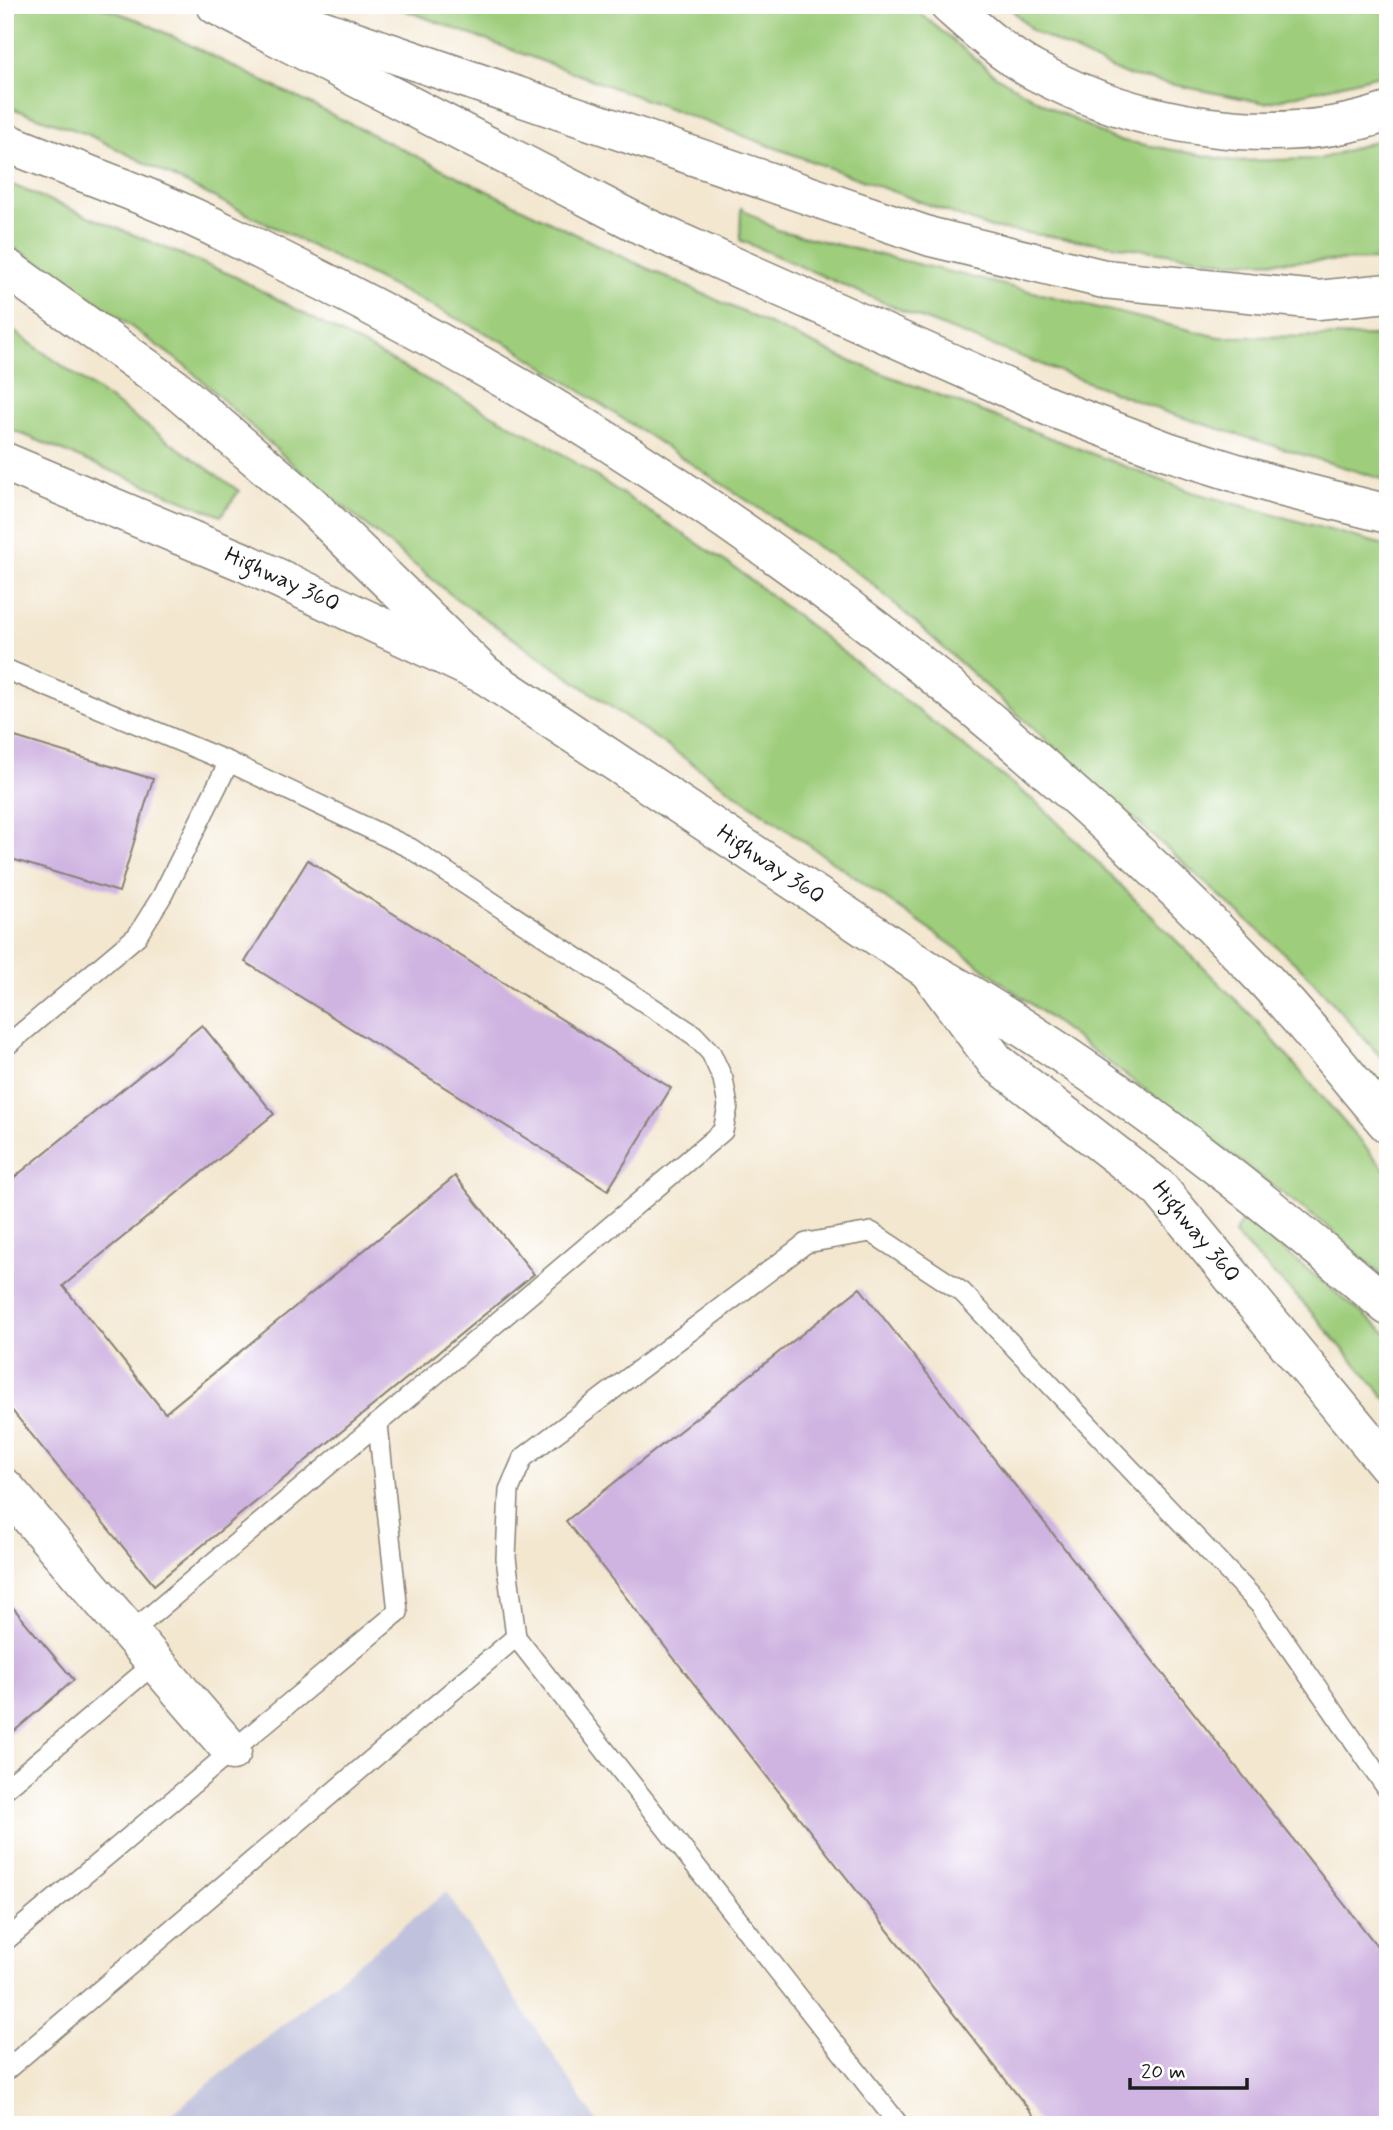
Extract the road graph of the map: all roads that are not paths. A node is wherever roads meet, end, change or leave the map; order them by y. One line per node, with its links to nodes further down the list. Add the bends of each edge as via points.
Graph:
1 (216, 5): 9 (main road, via 643,226 1051,407 1167,451)
2 (251, 5): 7 (main road, via 931,237 1104,279 1318,300)
3 (949, 5): 4 (main road, via 1032,69 1098,99 1168,120 1243,129 1311,128)
4 (1388, 111)
5 (5, 142): 15 (main road, via 224,231 416,330 598,435 779,558 955,691 1111,830 1266,981)
6 (5, 267): 11 (main road, via 177,390 312,506)
7 (1388, 293)
8 (5, 463): 11 (main road, Highway 360, via 246,563)
9 (1388, 514)
10 (5, 669): 12 (lane)
11 (485, 676): 13 (main road, Highway 360)
12 (229, 762): 14 (lane, via 137,936); 17 (lane, via 410,848 694,1035 711,1053 723,1079 728,1106 723,1131)
13 (928, 970): 16 (main road, via 1008,1016 1260,1197); 18 (main road, Highway 360, via 996,1062 1159,1188)
14 (5, 1047)
15 (1388, 1124)
16 (1388, 1306)
17 (378, 1425): 20 (lane); 23 (lane, via 398,1612)
18 (1388, 1465)
19 (5, 1488): 20 (main road)
20 (130, 1634): 22 (main road)
21 (516, 1637): 25 (lane, via 506,1558 509,1490 523,1458 806,1244 871,1232 962,1292 1260,1605); 27 (lane); 28 (lane)
22 (155, 1664): 23 (main road); 24 (lane)
23 (232, 1751): 26 (lane)
24 (5, 1789)
25 (1388, 1790)
26 (5, 1941)
27 (5, 2071)
28 (899, 2125)

